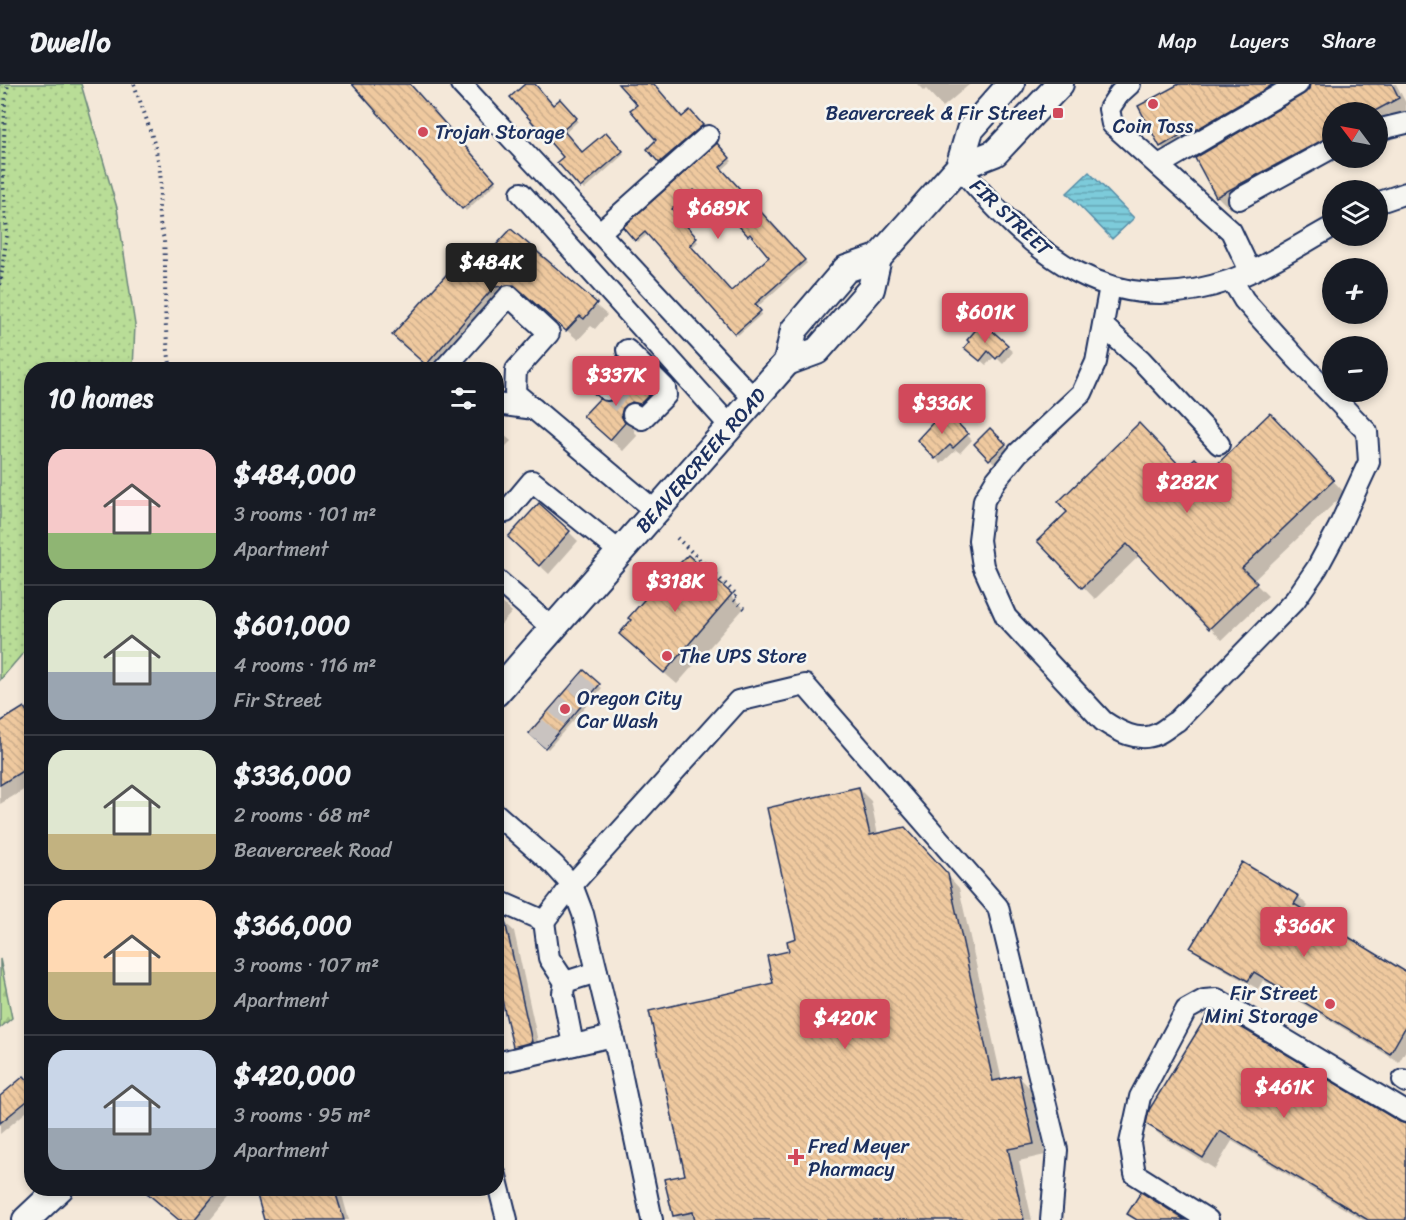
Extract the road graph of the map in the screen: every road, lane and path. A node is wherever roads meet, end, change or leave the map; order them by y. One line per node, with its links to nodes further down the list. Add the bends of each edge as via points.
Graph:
1 (8, 84): 21 (path, via 3,182 7,234)
2 (134, 84): 25 (path, via 160,170 159,218 164,240)
3 (461, 84): 18 (street)
4 (1011, 84): 13 (main road, BEAVERCREEK ROAD, via 969,130)
5 (1060, 84): 13 (main road, BEAVERCREEK ROAD, via 995,153)
6 (1130, 84): 12 (street, via 1109,109 1112,124)
7 (1298, 84): 12 (street)
8 (1406, 123): 9 (street)
9 (1388, 127)
10 (708, 136): 18 (street)
11 (1322, 153): 16 (street)
12 (1160, 165): 20 (street, via 1231,231)
13 (959, 167): 22 (street, FIR STREET, via 1041,250 1074,272); 27 (main road, BEAVERCREEK ROAD, via 878,258 846,269 794,330 787,362)
14 (521, 193): 31 (street)
15 (1406, 193): 17 (street)
16 (1239, 199)
17 (1388, 199)
18 (599, 232): 27 (street)
19 (1322, 232): 20 (street, FIR STREET)
20 (1241, 275): 22 (street, FIR STREET, via 1189,291 1151,292); 23 (street, via 1244,300 1367,432 1369,462 1317,568 1295,600 1177,721 1155,735 1137,737 1119,732 1103,721 1006,617 983,566 979,540 984,500 1018,453 1082,393 1096,362)
21 (0, 285)
22 (1110, 286): 23 (street)
23 (1104, 326): 32 (street)
24 (627, 350): 30 (street, via 665,388 666,395 642,419)
25 (170, 362)
26 (453, 362): 29 (street, via 509,296 549,333 516,370 515,393)
27 (754, 399): 31 (main road, BEAVERCREEK ROAD)
28 (504, 405): 29 (street)
29 (534, 409): 34 (street)
30 (633, 414)
31 (730, 426): 34 (main road, BEAVERCREEK ROAD)
32 (1219, 444)
33 (506, 512): 36 (street, via 532,481)
34 (656, 512): 36 (main road, BEAVERCREEK ROAD)
35 (676, 538): 38 (path, via 737,595 733,599)
36 (620, 552): 39 (main road, BEAVERCREEK ROAD)
37 (504, 586): 39 (street)
38 (748, 611)
39 (553, 629): 40 (main road, BEAVERCREEK ROAD)
40 (504, 684)
41 (504, 821): 42 (street)
42 (572, 885): 44 (street); 45 (street); 56 (street, via 738,701 805,685 998,907 1057,1150)
43 (504, 904): 44 (street)
44 (544, 921): 46 (street, via 549,958)
45 (597, 972): 46 (street); 47 (street)
46 (565, 982): 48 (street, via 563,993)
47 (613, 1036): 48 (street); 55 (street)
48 (573, 1045): 49 (street)
49 (504, 1061)
50 (1406, 1112): 57 (street, via 1217,999 1204,1000 1186,1010 1140,1097 1130,1143 1136,1174)
51 (52, 1196): 53 (main road)
52 (501, 1196): 54 (street)
53 (26, 1220)
54 (507, 1220)
55 (652, 1220)
56 (1051, 1220)
57 (1208, 1220)

